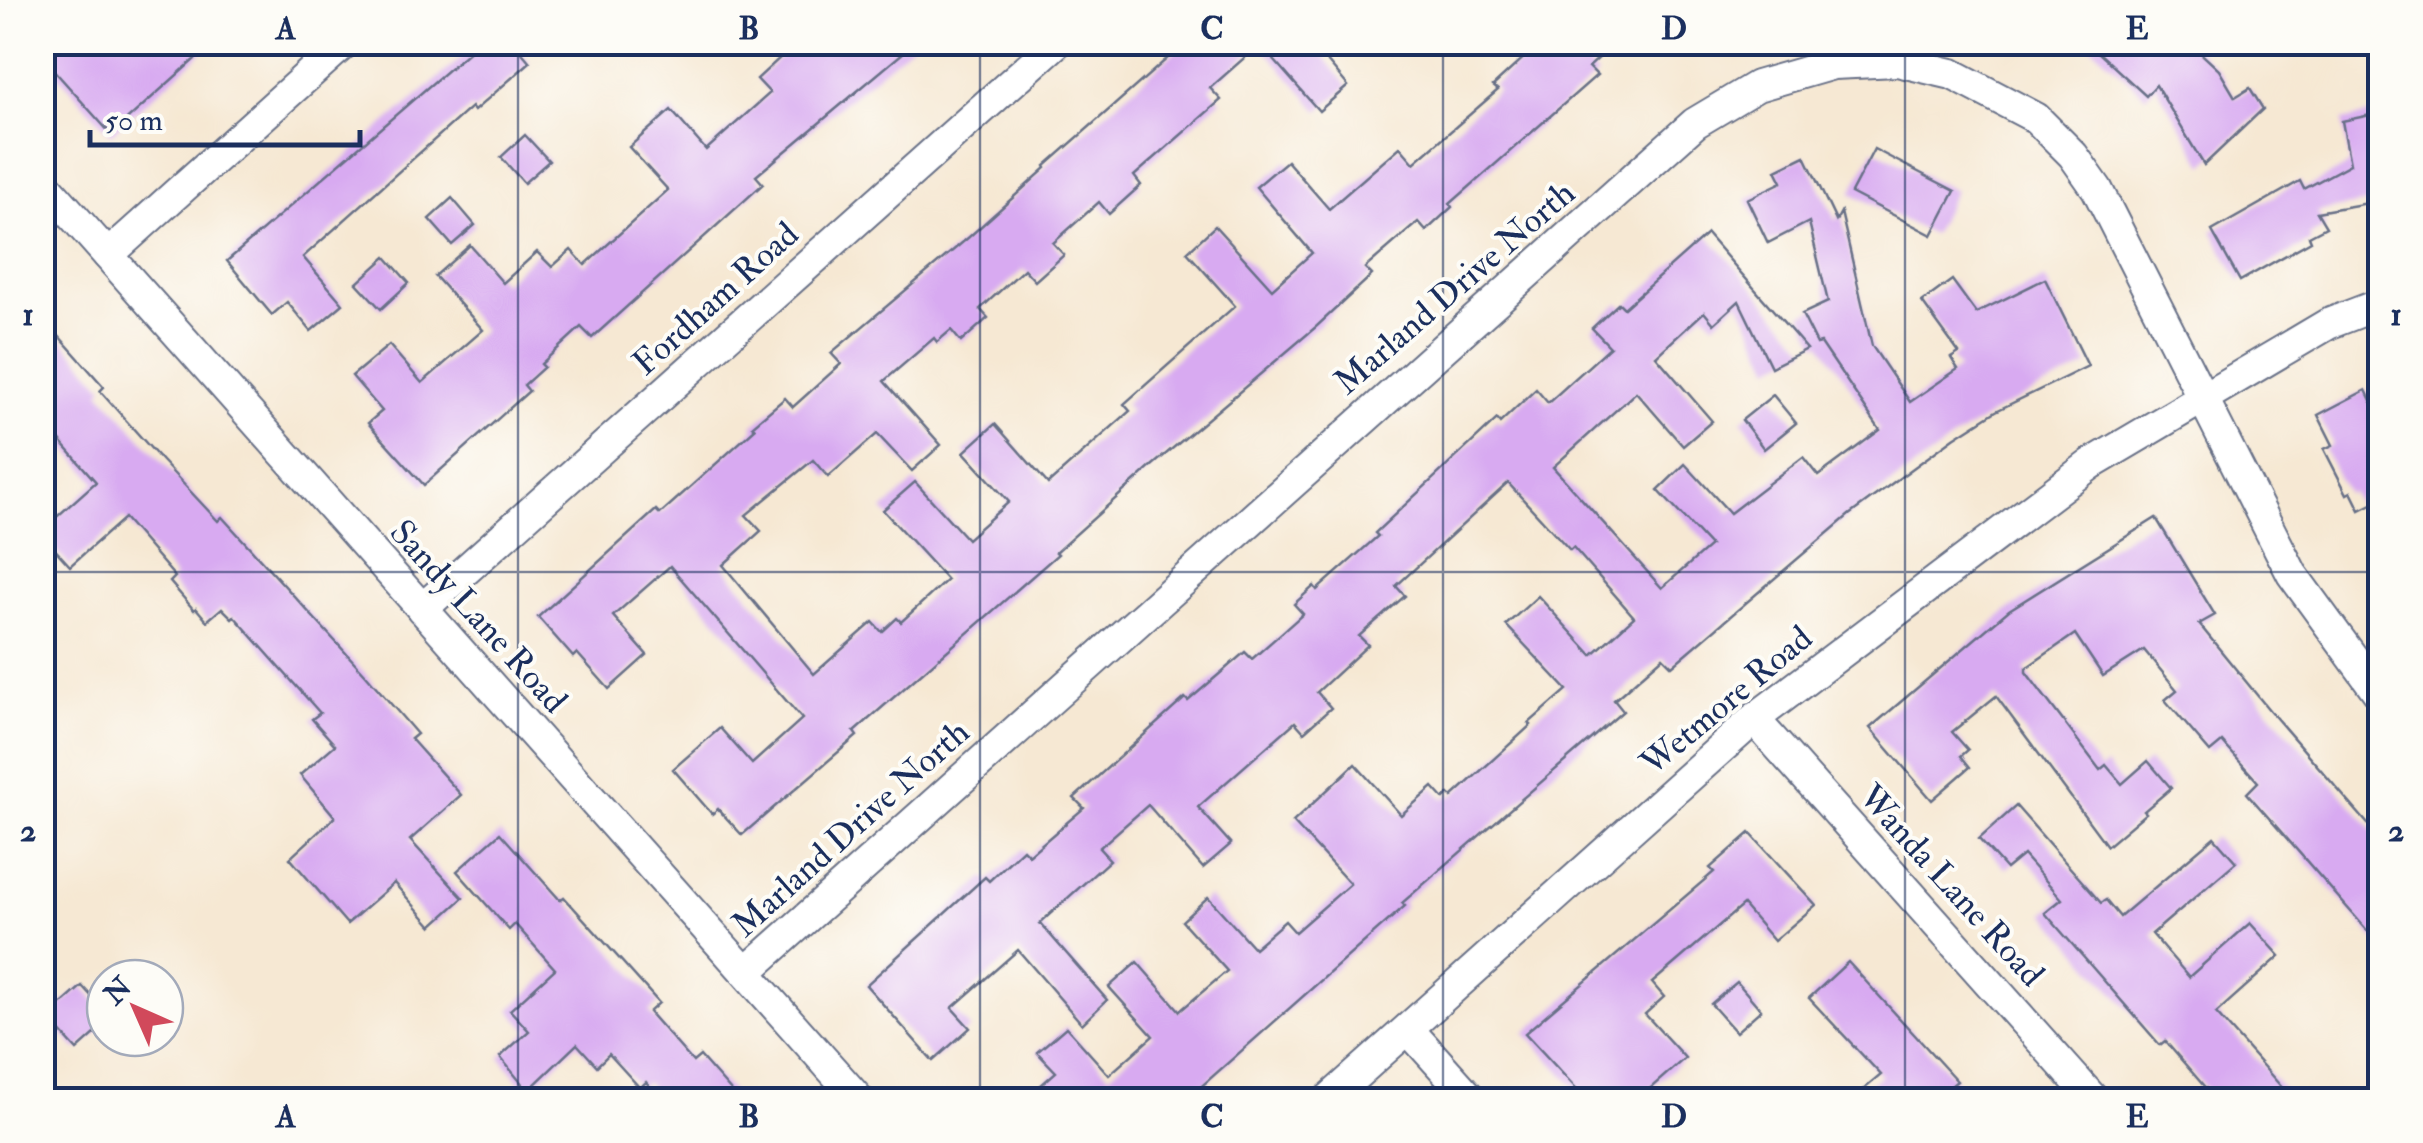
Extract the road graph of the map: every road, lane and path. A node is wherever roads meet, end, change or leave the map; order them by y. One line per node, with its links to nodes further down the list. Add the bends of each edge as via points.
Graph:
1 (345, 42): 4 (street)
2 (1057, 42): 7 (street, Fordham Road)
3 (42, 182): 4 (street, Sandy Lane Road)
4 (108, 256): 7 (street, Sandy Lane Road)
5 (2380, 304): 6 (street, Wetmore Road, via 2328,324)
6 (2204, 398): 8 (street, Marland Drive North, via 2292,574); 9 (street, Wetmore Road, via 2092,464); 10 (street, Marland Drive North, via 2097,189 2036,118 1952,74 1897,61 1834,64 1757,86 1695,123)
7 (422, 609): 10 (street, Sandy Lane Road)
8 (2380, 694)
9 (1754, 719): 11 (street, Wetmore Road); 15 (street, Wanda Lane Road)
10 (746, 972): 12 (street, Sandy Lane Road)
11 (1408, 1029): 13 (street, Wetmore Road); 14 (street)
12 (859, 1100)
13 (1328, 1100)
14 (1472, 1100)
15 (2094, 1100)

